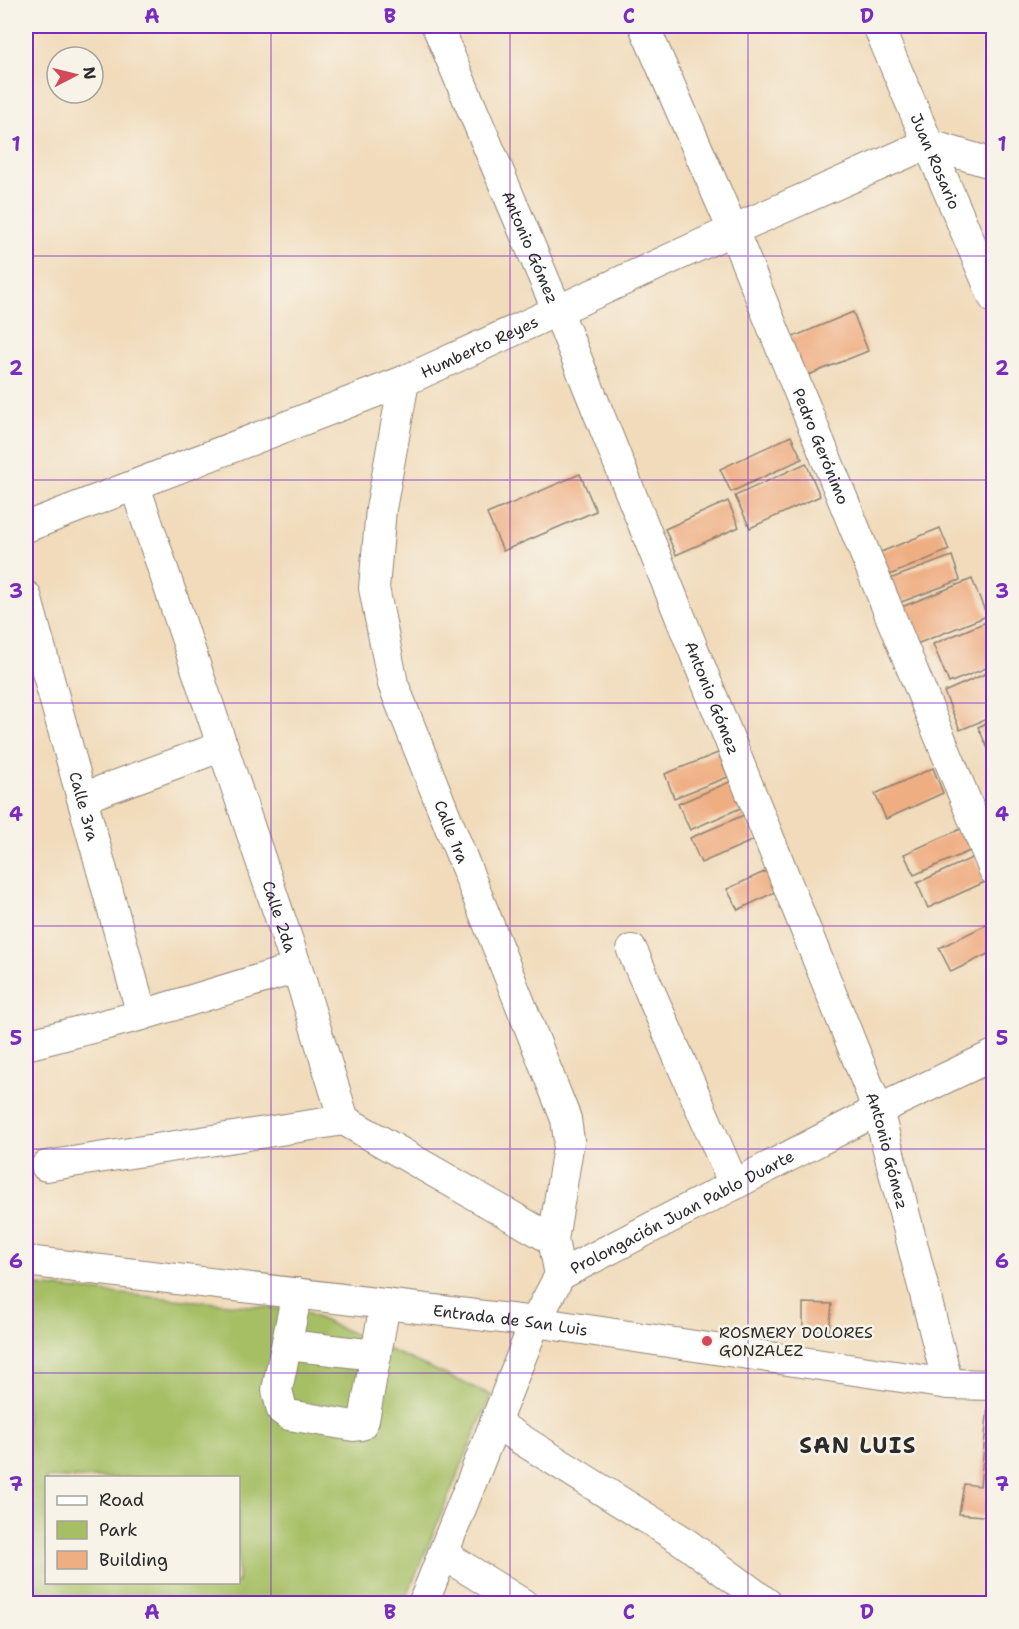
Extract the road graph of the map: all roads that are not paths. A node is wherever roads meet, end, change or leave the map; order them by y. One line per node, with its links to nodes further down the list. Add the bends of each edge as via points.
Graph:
1 (437, 26): 8 (street, Antonio Gómez)
2 (644, 26): 6 (street, Pedro Gerónimo)
3 (878, 26): 4 (street, Juan Rosario)
4 (927, 144): 5 (street); 6 (street, Humberto Reyes); 7 (street, Juan Rosario)
5 (993, 164)
6 (733, 230): 8 (street, Humberto Reyes); 15 (street, Pedro Gerónimo)
7 (993, 298)
8 (558, 312): 9 (street, Humberto Reyes); 21 (street, Antonio Gómez)
9 (404, 381): 10 (street, Humberto Reyes); 25 (street, Calle 1ra, via 381,509 374,588 393,684 566,1119 568,1141)
10 (135, 486): 11 (street, Humberto Reyes); 13 (street, Calle 2da)
11 (26, 527)
12 (26, 596): 14 (street, Calle 3ra)
13 (223, 746): 14 (street); 17 (street, Calle 2da)
14 (82, 798): 18 (street, Calle 3ra)
15 (993, 870)
16 (632, 950): 24 (street)
17 (297, 968): 18 (street); 22 (street, Calle 2da)
18 (142, 1015): 19 (street)
19 (26, 1045)
20 (993, 1055): 21 (street, Prolongación Juan Pablo Duarte)
21 (878, 1110): 24 (street, Prolongación Juan Pablo Duarte); 33 (street, Antonio Gómez)
22 (344, 1120): 23 (street); 25 (street)
23 (46, 1166)
24 (734, 1185): 27 (street, Prolongación Juan Pablo Duarte)
25 (553, 1240): 27 (street, Calle 1ra)
26 (26, 1261): 28 (street, Entrada de San Luis)
27 (560, 1275): 30 (street, Prolongación Juan Pablo Duarte)
28 (297, 1293): 29 (street, Entrada de San Luis); 31 (street)
29 (385, 1304): 30 (street, Entrada de San Luis); 32 (street)
30 (535, 1322): 33 (street, Entrada de San Luis); 35 (street, Prolongación Juan Pablo Duarte)
31 (287, 1345): 32 (street); 32 (street, via 277,1390 282,1410 289,1416 354,1426 364,1420)
32 (376, 1355)
33 (948, 1384): 34 (street, Entrada de San Luis)
34 (993, 1385)
35 (495, 1424): 36 (street, Prolongación Juan Pablo Duarte); 39 (street, via 684,1540)
36 (442, 1554): 37 (street, Prolongación Juan Pablo Duarte); 38 (street)
37 (423, 1604)
38 (522, 1604)
39 (768, 1604)

